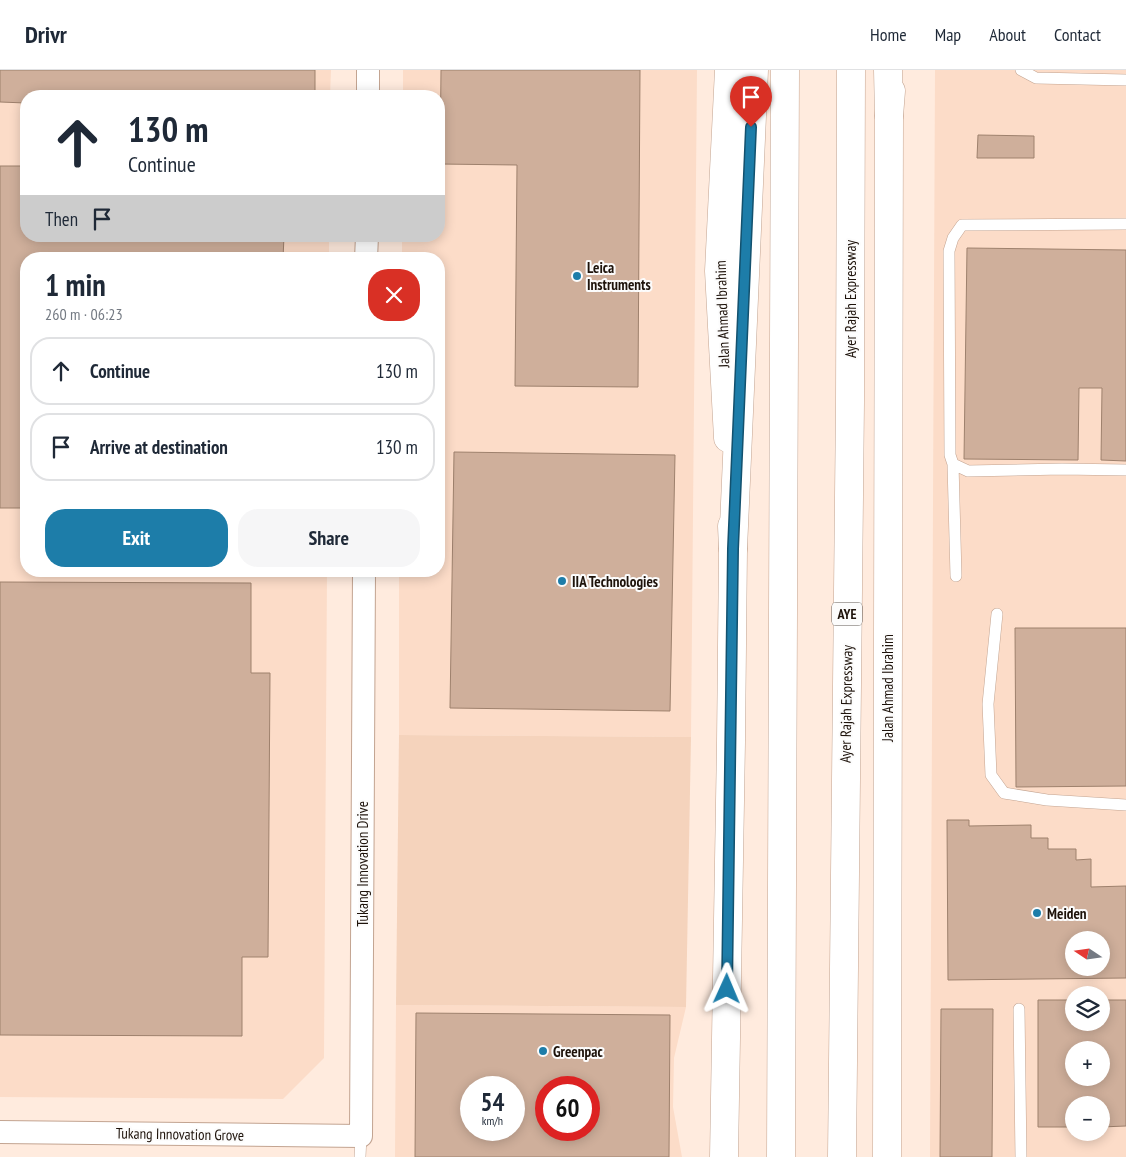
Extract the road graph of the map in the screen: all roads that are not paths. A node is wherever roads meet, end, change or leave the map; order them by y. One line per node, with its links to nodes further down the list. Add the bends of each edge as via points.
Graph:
1 (368, 70): 10 (street)
2 (729, 70): 15 (main road, Jalan Ahmad Ibrahim, via 719,271)
3 (754, 70): 15 (main road)
4 (785, 70): 24 (main road)
5 (851, 70): 25 (main road, Ayer Rajah Expressway / AYE)
6 (888, 70): 11 (main road)
7 (893, 70): 11 (main road, Jalan Ahmad Ibrahim)
8 (1021, 70): 9 (lane, via 1036,78)
9 (1126, 80)
10 (368, 90)
11 (889, 116): 26 (main road, Jalan Ahmad Ibrahim)
12 (1126, 224): 13 (lane, via 962,225 949,251 950,456)
13 (953, 464): 14 (lane, via 968,471); 16 (lane)
14 (1126, 470)
15 (733, 549): 23 (main road, Jalan Ahmad Ibrahim)
16 (956, 576)
17 (364, 577): 22 (street, Tukang Innovation Drive)
18 (997, 614): 19 (lane, via 988,704 991,775 1004,793 1047,800)
19 (1126, 805)
20 (1018, 1009): 27 (lane)
21 (0, 1132): 22 (street, Tukang Innovation Grove)
22 (360, 1147)
23 (724, 1157)
24 (781, 1157)
25 (842, 1157)
26 (887, 1157)
27 (1021, 1157)

